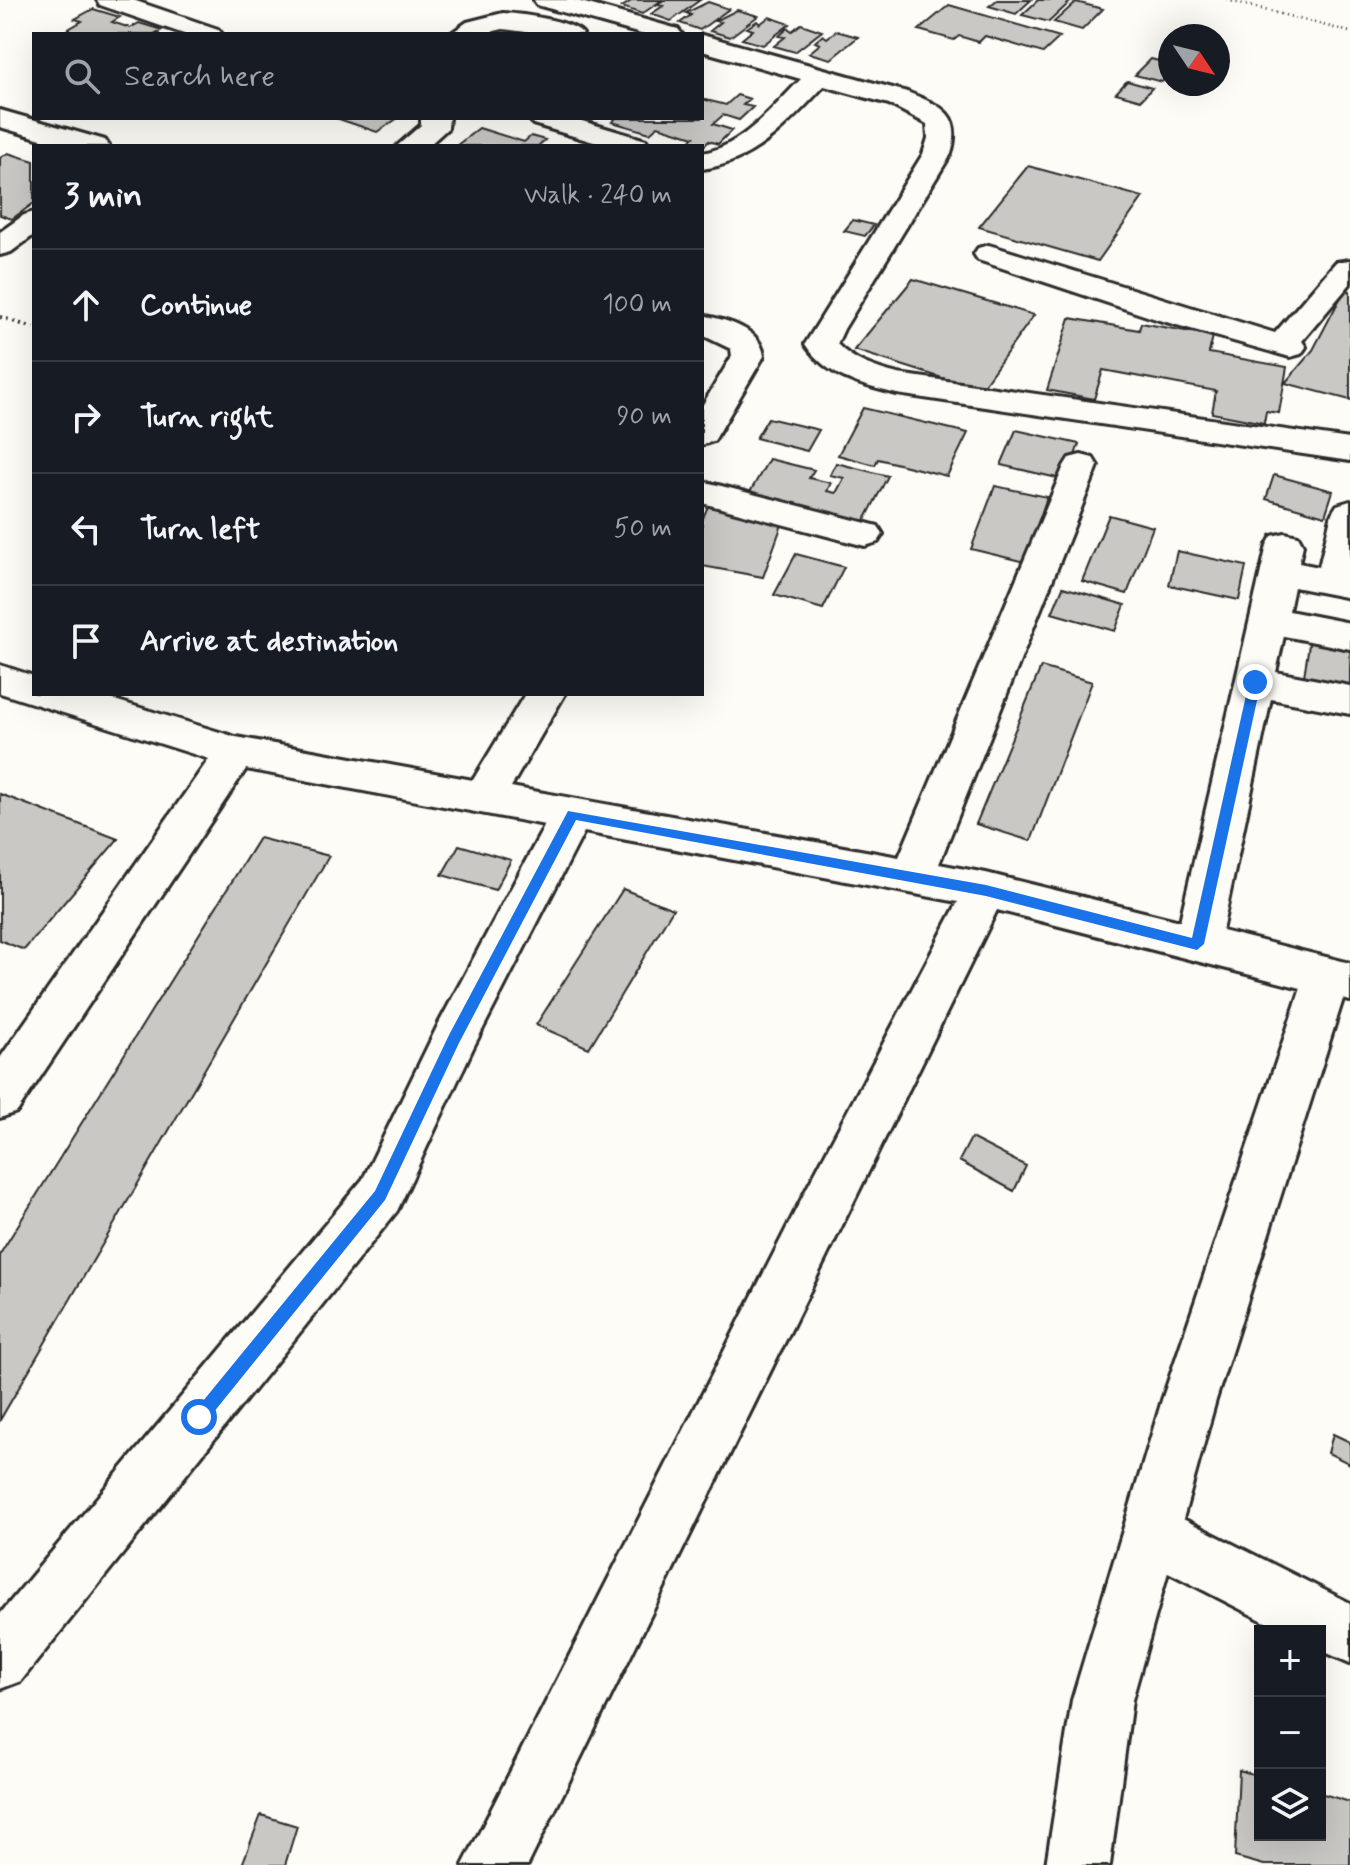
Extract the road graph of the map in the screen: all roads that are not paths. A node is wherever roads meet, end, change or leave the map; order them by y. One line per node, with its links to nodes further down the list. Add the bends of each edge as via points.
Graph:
1 (109, 0): 3 (street)
2 (546, 0): 6 (street)
3 (203, 32)
4 (466, 32): 5 (street, via 513,19)
5 (562, 32)
6 (662, 32)
7 (704, 44): 8 (street)
8 (819, 76): 10 (street); 24 (street, via 926,110 940,121 942,138 828,329 821,344 828,357 897,384)
9 (768, 92): 10 (street)
10 (794, 100): 17 (street, via 742,147)
11 (435, 120): 15 (street, via 434,128)
12 (550, 120): 16 (street)
13 (6, 126): 14 (street)
14 (86, 144)
15 (414, 144)
16 (629, 144)
17 (704, 161)
18 (32, 223): 19 (street)
19 (8, 253)
20 (989, 254): 21 (street, via 1290,347 1286,340)
21 (1350, 269)
22 (704, 325): 23 (street, via 735,336 747,346 748,356)
23 (704, 431)
24 (1350, 450)
25 (1081, 466): 41 (street)
26 (704, 493): 28 (street)
27 (1350, 513): 29 (street)
28 (865, 534)
29 (1346, 576): 30 (street, via 1282,558)
30 (1269, 620): 31 (street); 33 (street)
31 (1350, 636)
32 (0, 679): 34 (street)
33 (1255, 682): 37 (street); 43 (street)
34 (32, 689)
35 (54, 696): 38 (street)
36 (544, 696): 39 (street)
37 (1350, 700)
38 (236, 752): 39 (street); 45 (street)
39 (483, 798): 40 (street)
40 (572, 814): 41 (street); 48 (street, via 454,1039 380,1195)
41 (912, 877): 42 (street)
42 (986, 890): 43 (street); 49 (street)
43 (1197, 944): 44 (street)
44 (1338, 980): 46 (street, via 1189,1400)
45 (0, 1097)
46 (1151, 1533): 47 (street); 50 (street, via 1102,1700)
47 (1350, 1634)
48 (0, 1660)
49 (495, 1865)
50 (1078, 1865)

